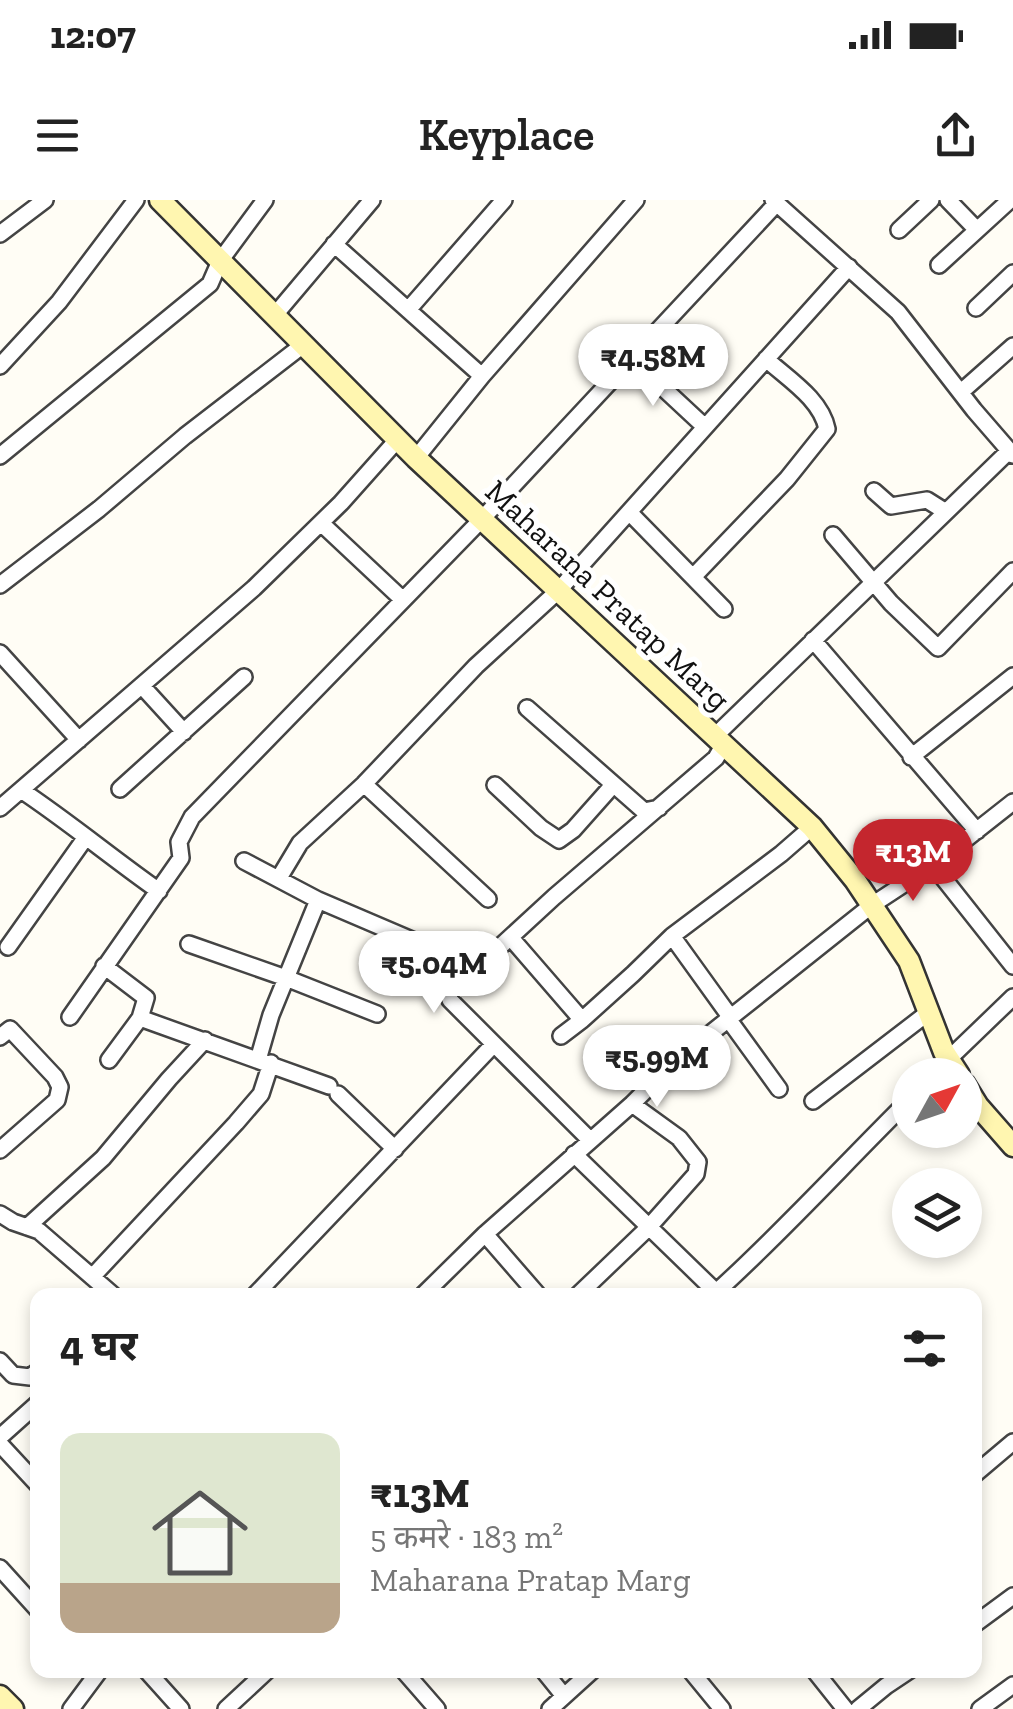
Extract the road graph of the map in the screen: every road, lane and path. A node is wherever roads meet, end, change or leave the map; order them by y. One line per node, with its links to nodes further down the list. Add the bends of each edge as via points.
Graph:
1 (44, 200): 14 (street)
2 (136, 200): 27 (street, via 59,302)
3 (160, 200): 16 (street, Maharana Pratap Marg)
4 (265, 200): 16 (street)
5 (372, 200): 15 (street)
6 (504, 200): 21 (street)
7 (636, 200): 28 (street)
8 (931, 200): 12 (street)
9 (948, 200): 13 (street)
10 (775, 202): 18 (street); 25 (street)
11 (1009, 208): 13 (street)
12 (899, 230)
13 (977, 230): 17 (street)
14 (0, 234)
15 (334, 244): 21 (street); 22 (street)
16 (220, 261): 22 (street, Maharana Pratap Marg); 33 (street, via 210,284)
17 (940, 265)
18 (849, 267): 26 (street); 29 (street, via 898,312)
19 (1013, 274): 20 (street)
20 (976, 308)
21 (408, 310): 28 (street)
22 (274, 316): 23 (street, Maharana Pratap Marg)
23 (303, 345): 31 (street, Maharana Pratap Marg); 44 (street)
24 (1013, 346): 29 (street)
25 (632, 359): 30 (street); 38 (street)
26 (766, 360): 30 (street); 42 (street, via 824,414 827,429)
27 (0, 366)
28 (482, 376): 34 (street)
29 (961, 392): 32 (street)
30 (705, 427): 36 (street)
31 (398, 439): 34 (street, Maharana Pratap Marg); 39 (street)
32 (1011, 452): 37 (street)
33 (0, 456)
34 (416, 458): 38 (street, Maharana Pratap Marg)
35 (874, 491): 37 (street, via 891,506 927,500)
36 (629, 512): 42 (street); 45 (street)
37 (946, 512): 43 (street)
38 (482, 520): 45 (street, Maharana Pratap Marg); 46 (street)
39 (321, 523): 46 (street); 52 (street)
40 (833, 536): 43 (street)
41 (1013, 571): 43 (street, via 938,648)
42 (693, 577): 47 (street)
43 (874, 582): 48 (street)
44 (0, 585)
45 (558, 591): 56 (street, Maharana Pratap Marg); 58 (street)
46 (402, 600): 72 (street, via 192,817 178,842 181,858)
47 (724, 608)
48 (813, 640): 56 (street); 57 (street)
49 (0, 653): 55 (street)
50 (244, 676): 54 (street)
51 (1013, 676): 57 (street)
52 (142, 686): 54 (street); 55 (street)
53 (527, 708): 60 (street)
54 (184, 732): 61 (street)
55 (79, 740): 62 (street)
56 (719, 740): 65 (street, via 716,758); 66 (street, Maharana Pratap Marg)
57 (911, 757): 67 (street)
58 (364, 784): 71 (street, via 300,843); 73 (street)
59 (495, 785): 60 (street, via 559,840)
60 (613, 785): 65 (street, via 644,811)
61 (120, 789)
62 (21, 790): 64 (street); 68 (street)
63 (1013, 802): 67 (street)
64 (1, 804)
65 (659, 808): 77 (street)
66 (812, 827): 75 (street, Maharana Pratap Marg); 76 (street)
67 (977, 832): 70 (street)
68 (86, 836): 72 (street); 79 (street)
69 (244, 860): 71 (street)
70 (932, 865): 75 (street); 83 (street)
71 (279, 878): 74 (street)
72 (159, 892): 81 (street)
73 (488, 899)
74 (318, 900): 80 (street); 84 (street)
75 (872, 905): 87 (street, Maharana Pratap Marg, via 909,961); 91 (street)
76 (672, 936): 91 (street); 92 (street)
77 (511, 938): 82 (street); 92 (street)
78 (189, 944): 84 (street)
79 (8, 948)
80 (435, 950)
81 (104, 966): 89 (street); 90 (street, via 146,998)
82 (480, 966)
83 (1013, 966)
84 (286, 978): 88 (street); 100 (street, via 270,1016)
85 (462, 981): 96 (street, via 449,992 450,1000)
86 (1012, 1001): 98 (street)
87 (929, 1012): 97 (street, Maharana Pratap Marg); 102 (street)
88 (377, 1014)
89 (70, 1017)
90 (140, 1018): 95 (street); 99 (street)
91 (730, 1019): 101 (street); 103 (street)
92 (582, 1020): 93 (street)
93 (561, 1036)
94 (0, 1037): 109 (street, via 10,1029 60,1087 57,1100)
95 (205, 1040): 100 (street); 112 (street, via 103,1158)
96 (494, 1044): 106 (street); 108 (street)
97 (949, 1058)
98 (960, 1058)
99 (110, 1060)
100 (264, 1062): 108 (street, via 333,1090); 115 (street, via 261,1094)
101 (779, 1089)
102 (812, 1102)
103 (632, 1104): 106 (street); 113 (street, via 679,1138 698,1162 696,1174)
104 (982, 1111): 107 (street)
105 (892, 1116): 122 (street)
106 (589, 1139): 110 (street)
107 (1013, 1146)
108 (395, 1149): 117 (street)
109 (0, 1150)
110 (574, 1154): 113 (street); 114 (street)
111 (0, 1214): 112 (street)
112 (28, 1227): 115 (street)
113 (648, 1228): 120 (street); 121 (street)
114 (484, 1234): 118 (street); 119 (street)
115 (92, 1277): 116 (street)
116 (105, 1288)
117 (263, 1288)
118 (431, 1288)
119 (532, 1288)
120 (585, 1288)
121 (709, 1288)
122 (722, 1288)
123 (0, 1361): 124 (street, via 13,1375)
124 (30, 1377)
125 (30, 1411): 126 (street)
126 (0, 1441): 129 (street)
127 (1013, 1442): 128 (street)
128 (982, 1468)
129 (30, 1476)
130 (0, 1568): 132 (street)
131 (1013, 1596): 133 (street)
132 (30, 1601)
133 (982, 1619)
134 (91, 1678): 147 (street)
135 (153, 1678): 148 (street)
136 (259, 1678): 149 (street)
137 (410, 1678): 150 (street)
138 (549, 1678): 145 (street)
139 (584, 1678): 145 (street)
140 (697, 1678): 152 (street)
141 (820, 1678): 153 (street)
142 (898, 1678): 154 (street)
143 (1013, 1685): 155 (street)
144 (0, 1696): 146 (street)
145 (564, 1696): 151 (street)
146 (13, 1709)
147 (71, 1709)
148 (181, 1709)
149 (226, 1709)
150 (437, 1709)
151 (550, 1709)
152 (722, 1709)
153 (845, 1709)
154 (858, 1709)
155 (980, 1709)

